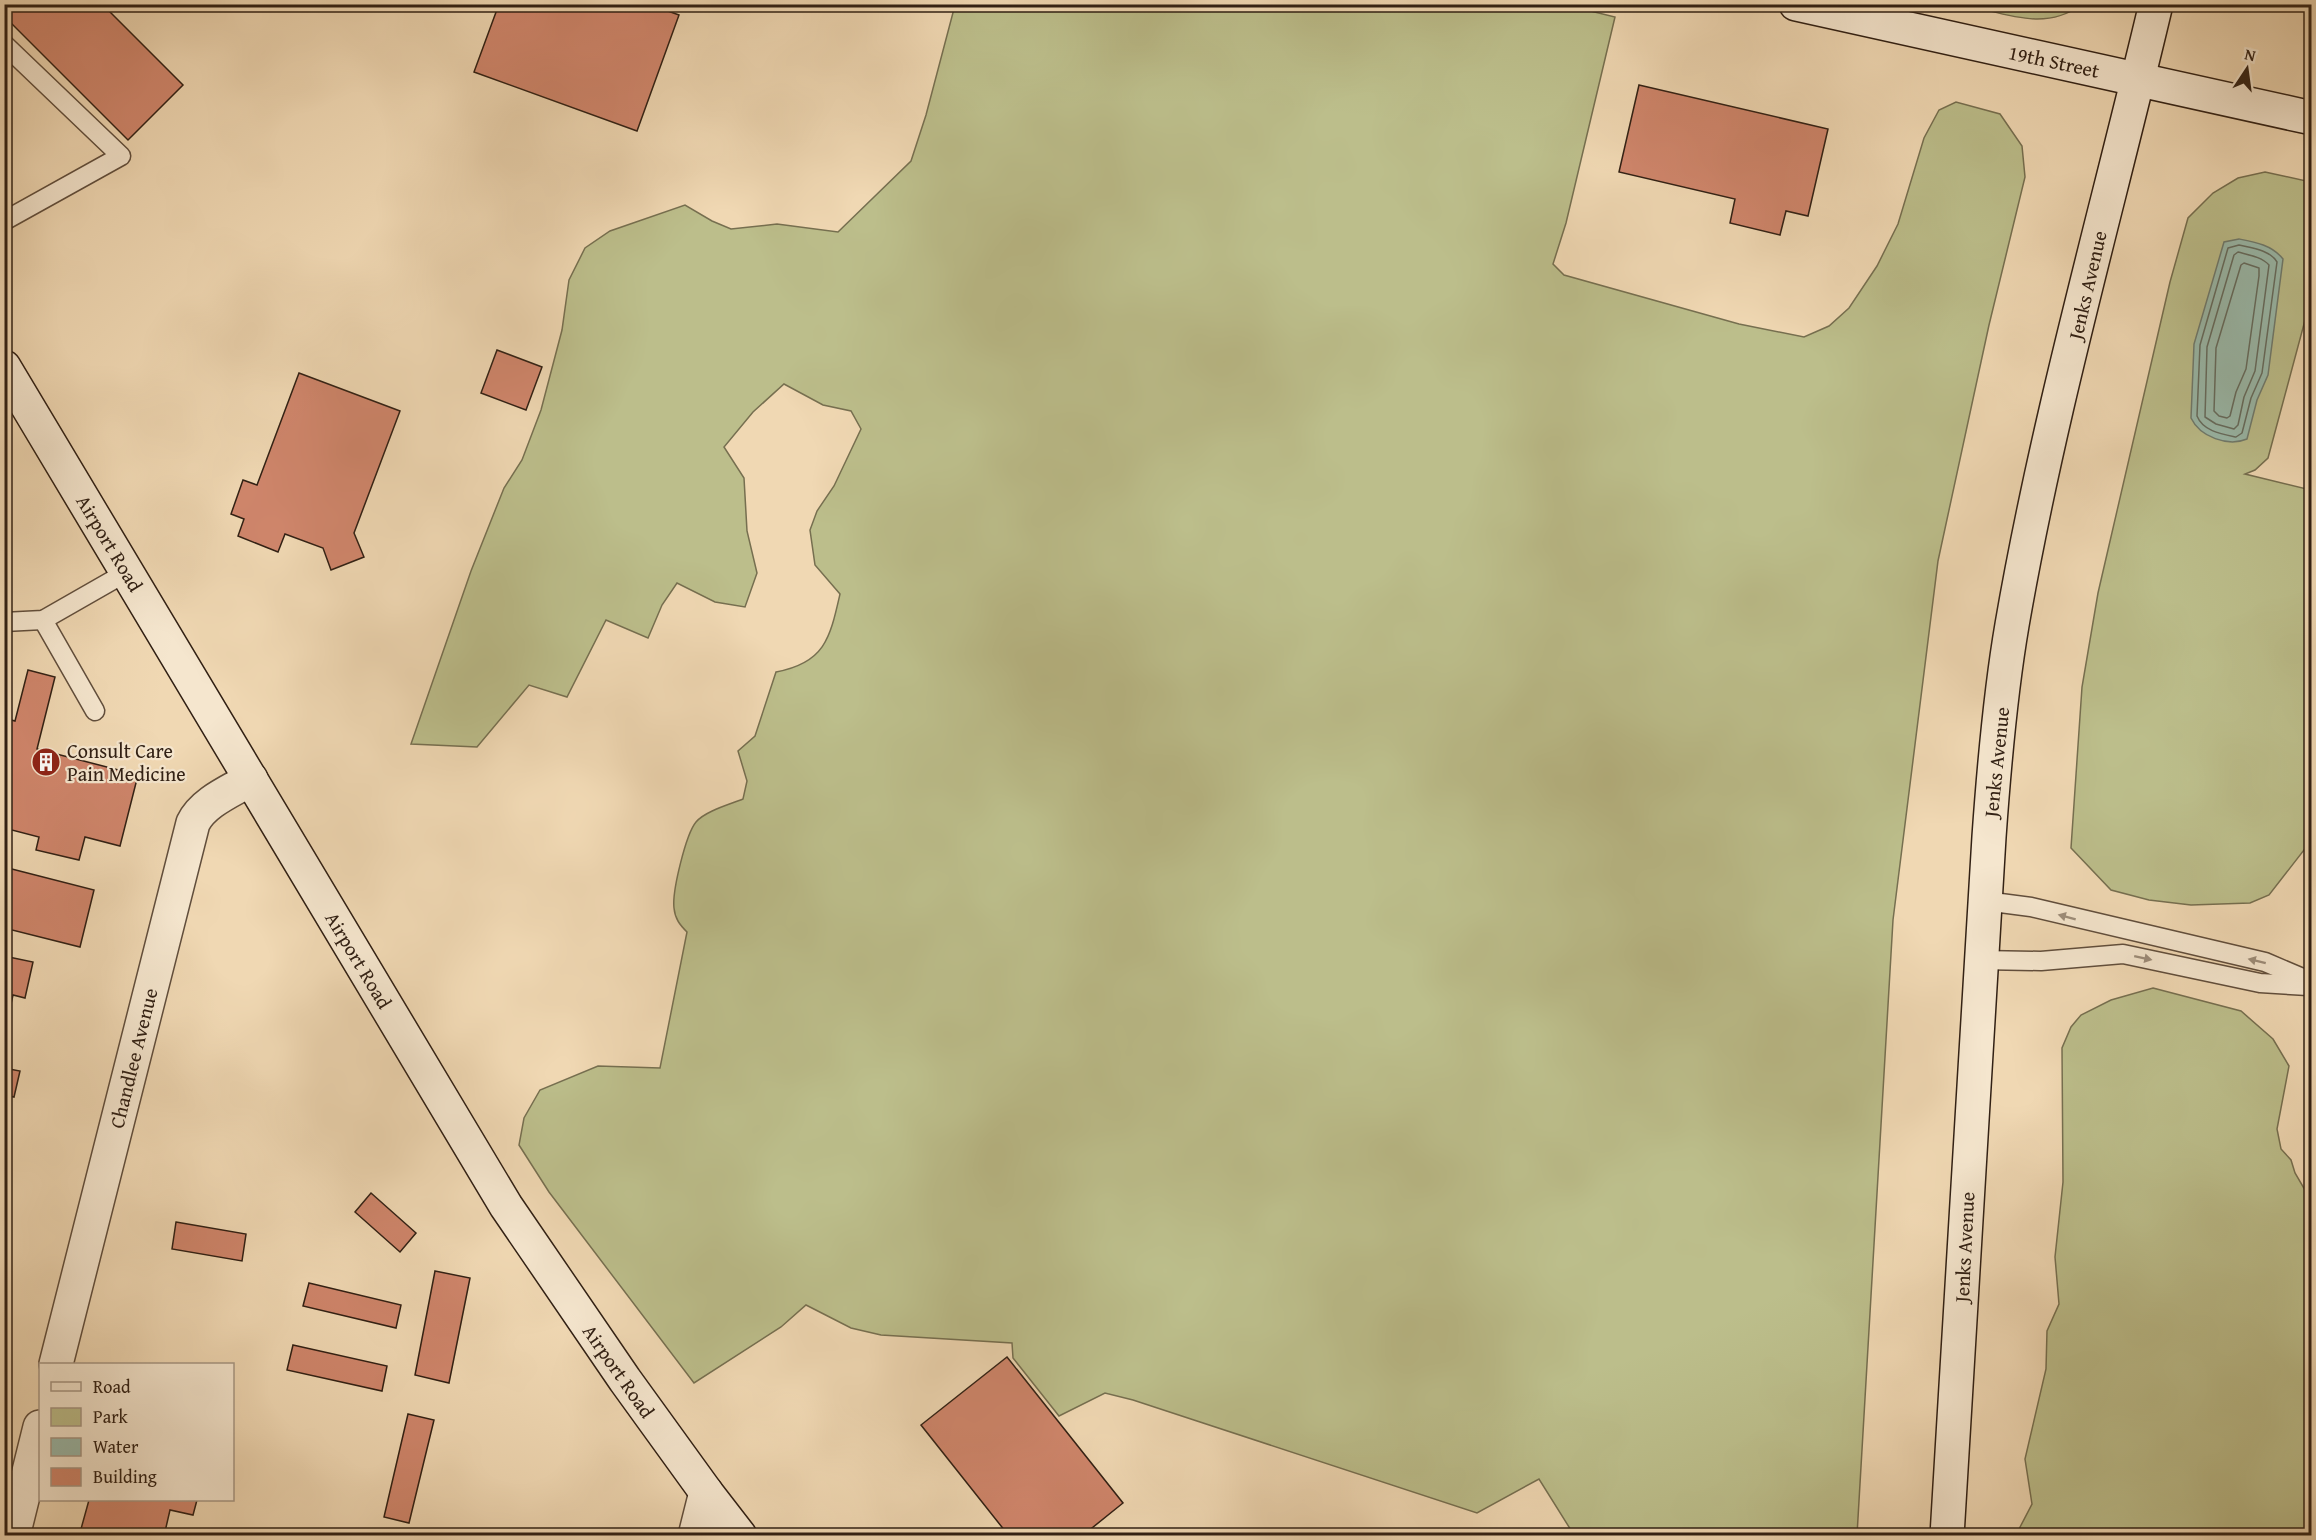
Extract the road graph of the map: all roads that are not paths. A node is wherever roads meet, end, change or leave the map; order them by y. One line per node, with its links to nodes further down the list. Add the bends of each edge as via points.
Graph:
1 (1796, 4): 4 (street, 19th Street)
2 (2156, 4): 4 (street, Jenks Avenue)
3 (4, 44): 6 (lane, via 122,156)
4 (2136, 78): 5 (street, 19th Street); 13 (street, Jenks Avenue, via 2032,518 2011,627 1994,767)
5 (2312, 118)
6 (4, 221)
7 (4, 367): 8 (street, Airport Road)
8 (127, 572): 9 (lane); 12 (street, Airport Road)
9 (43, 620): 10 (lane); 11 (lane)
10 (4, 622)
11 (95, 711)
12 (250, 779): 16 (street, Chandlee Avenue, via 206,808 191,829); 18 (street, Airport Road, via 506,1206)
13 (1985, 901): 14 (street, Jenks Avenue); 15 (lane, one-way to 13, via 2265,962 2031,907)
14 (1980, 960): 15 (lane, one-way to 15, via 2041,961 2123,954 2260,983); 22 (street, Jenks Avenue)
15 (2312, 984)
16 (57, 1363)
17 (39, 1431): 19 (street)
18 (706, 1492): 20 (street); 21 (street, Airport Road)
19 (13, 1536)
20 (695, 1536)
21 (740, 1536)
22 (1947, 1536)

